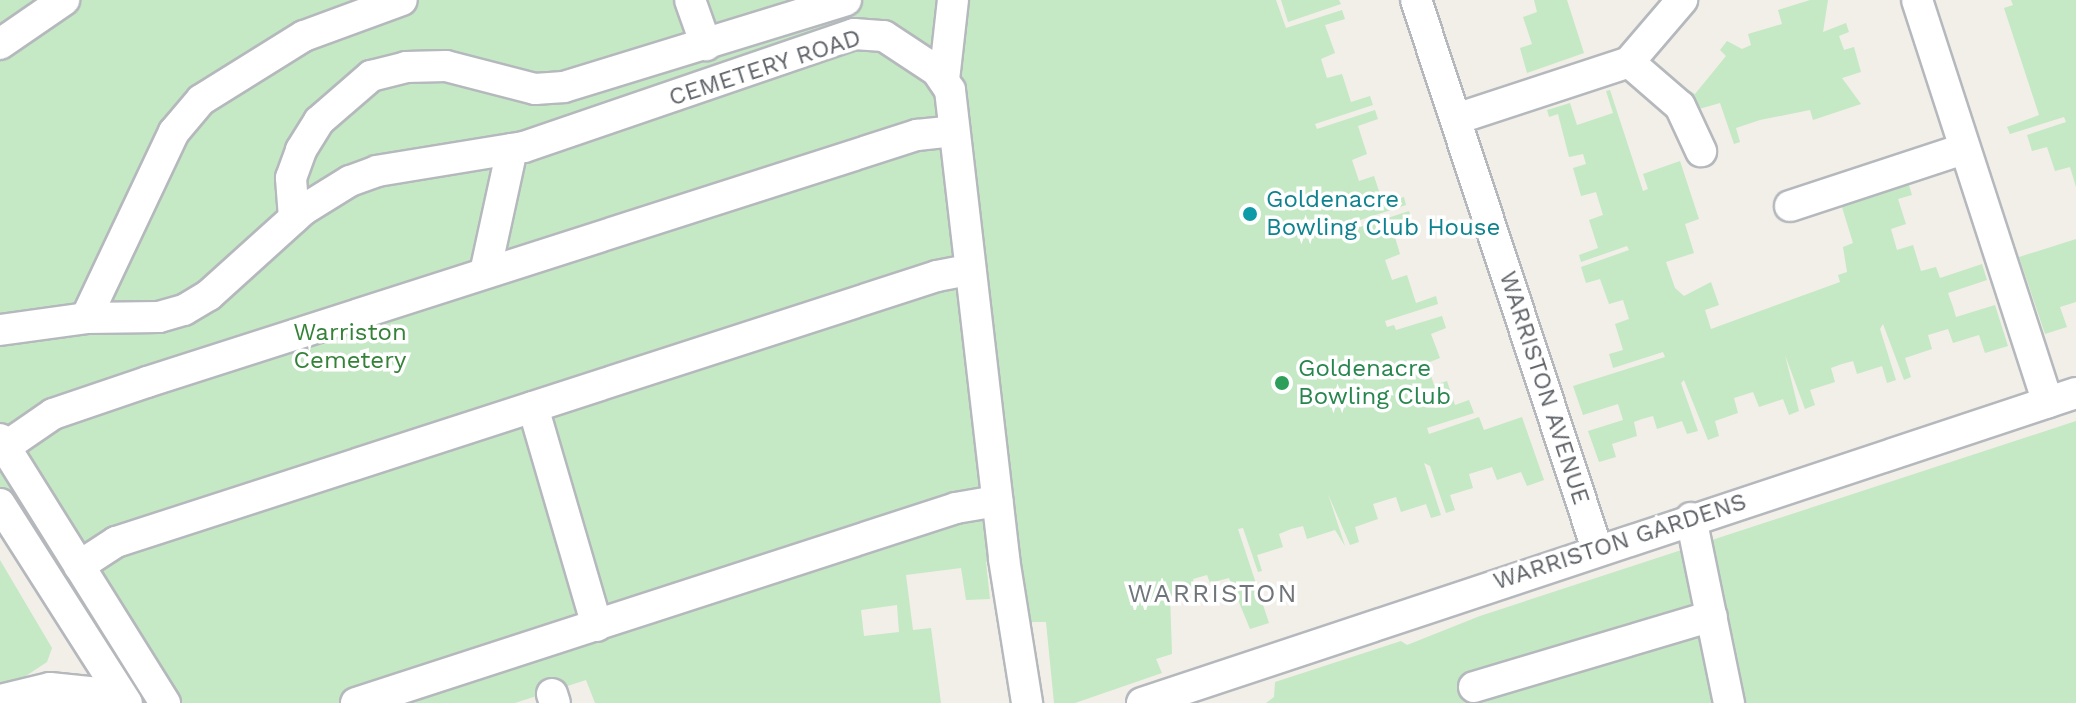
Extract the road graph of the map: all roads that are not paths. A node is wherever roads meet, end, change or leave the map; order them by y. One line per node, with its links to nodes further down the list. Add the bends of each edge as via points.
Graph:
1 (64, 0): 9 (street)
2 (402, 0): 22 (street, via 304,36 201,100 174,132)
3 (690, 0): 10 (street)
4 (846, 0): 10 (street)
5 (953, 0): 12 (street)
6 (1416, 0): 13 (street, WARRISTON AVENUE)
7 (1682, 0): 11 (street)
8 (1917, 0): 16 (street)
9 (0, 44)
10 (706, 45): 19 (street, via 564,87 535,89 446,66 406,67 371,76 319,121 301,150 291,178)
11 (1629, 62): 13 (street); 17 (street, via 1680,106)
12 (944, 80): 14 (street); 15 (street, CEMETERY ROAD, via 897,42 854,34)
13 (1456, 119): 30 (street, WARRISTON AVENUE)
14 (954, 131): 20 (street); 21 (street, via 917,135)
15 (512, 149): 19 (street, CEMETERY ROAD, via 377,171 326,195); 21 (street)
16 (1963, 149): 18 (street); 24 (street)
17 (1701, 151)
18 (1790, 205)
19 (294, 218): 22 (street, CEMETERY ROAD, via 209,295 184,310 124,320)
20 (969, 270): 25 (street); 27 (street)
21 (485, 273): 26 (street, via 53,414)
22 (86, 318): 23 (street, CEMETERY ROAD)
23 (2, 325)
24 (2062, 398): 29 (street, WARRISTON GARDENS)
25 (533, 407): 31 (street, via 116,542); 34 (street)
26 (3, 443): 31 (street)
27 (997, 501): 34 (street, via 956,508); 42 (street)
28 (0, 504): 32 (street)
29 (1691, 518): 30 (street, WARRISTON GARDENS); 33 (street)
30 (1597, 549): 37 (street, WARRISTON GARDENS)
31 (79, 566): 40 (street)
32 (72, 615): 36 (street, via 79,651); 39 (street)
33 (1712, 616): 35 (street); 43 (street)
34 (597, 626): 41 (street)
35 (1474, 687)
36 (73, 696): 38 (street, via 39,689); 39 (street, via 116,696)
37 (1154, 699)
38 (0, 700)
39 (126, 703)
40 (165, 703)
41 (356, 703)
42 (1027, 703)
43 (1729, 703)

